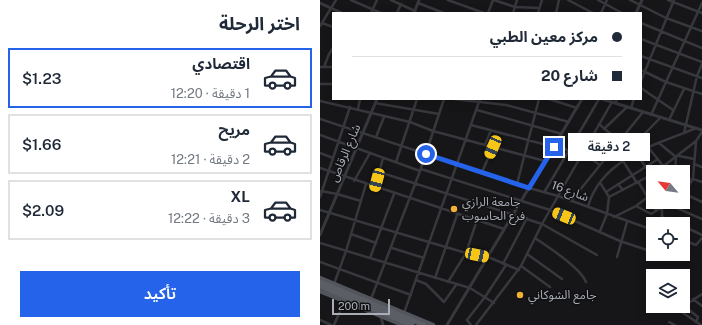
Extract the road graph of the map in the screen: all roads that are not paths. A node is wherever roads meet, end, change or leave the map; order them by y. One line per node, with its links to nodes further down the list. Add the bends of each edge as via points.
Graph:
1 (336, 0): 25 (street)
2 (352, 0): 27 (street)
3 (377, 0): 27 (street)
4 (391, 0): 21 (street)
5 (448, 0): 36 (street)
6 (494, 0): 24 (street); 37 (street)
7 (517, 0): 24 (street)
8 (536, 0): 17 (street)
9 (559, 0): 40 (street)
10 (568, 0): 41 (street)
11 (598, 0): 22 (street)
12 (607, 0): 22 (street)
13 (630, 0): 23 (street)
14 (642, 0): 23 (street)
15 (668, 0): 18 (street)
16 (419, 1): 28 (street); 33 (street)
17 (542, 1): 26 (street)
18 (673, 1): 45 (street); 47 (street)
19 (320, 3): 25 (street)
20 (702, 3): 45 (street)
21 (401, 4): 32 (street); 33 (street)
22 (605, 4): 42 (street); 43 (street)
23 (640, 5): 44 (street); 47 (street)
24 (515, 7): 26 (street); 38 (street)
25 (331, 8): 29 (street); 48 (street)
26 (539, 8): 39 (street)
27 (373, 9): 30 (street); 31 (street)
28 (435, 9): 34 (street); 35 (street)
29 (340, 12)
30 (372, 12)
31 (379, 12)
32 (397, 12)
33 (414, 12)
34 (434, 12)
35 (442, 12)
36 (481, 12)
37 (488, 12)
38 (513, 12)
39 (538, 12)
40 (556, 12)
41 (591, 12)
42 (601, 12)
43 (617, 12)
44 (636, 12)
45 (698, 12): 46 (street); 52 (street)
46 (702, 13)
47 (666, 18): 52 (street); 54 (street)
48 (322, 23): 50 (street); 51 (street)
49 (642, 23): 54 (street)
50 (320, 26)
51 (332, 27)
52 (692, 27): 53 (street); 56 (street)
53 (702, 31)
54 (661, 32): 56 (street); 57 (street)
55 (642, 39): 57 (street)
56 (685, 42): 58 (street); 60 (street)
57 (656, 46): 60 (street); 62 (street)
58 (702, 48)
59 (332, 50): 66 (street)
60 (680, 54): 63 (street); 67 (street)
61 (642, 56): 62 (street)
62 (650, 60): 67 (street); 69 (street)
63 (702, 63): 70 (street)
64 (332, 66): 66 (street)
65 (320, 67): 66 (street)
66 (324, 67)
67 (674, 68): 70 (street); 73 (street)
68 (642, 70): 69 (street)
69 (645, 72): 72 (street); 73 (street)
70 (697, 76): 71 (street); 78 (street)
71 (702, 78)
72 (642, 79)
73 (666, 82): 77 (street); 90 (street)
74 (320, 84): 75 (street)
75 (332, 84)
76 (642, 89): 90 (street)
77 (684, 89): 78 (street); 100 (street)
78 (693, 91): 79 (street); 116 (street)
79 (702, 94)
80 (360, 100): 98 (street)
81 (376, 100): 93 (street, شارع الرقاص)
82 (417, 100): 96 (street)
83 (444, 100): 104 (street)
84 (479, 100): 99 (street); 101 (street)
85 (539, 100): 101 (street)
86 (552, 100): 97 (street)
87 (581, 100): 97 (street)
88 (599, 100): 141 (street)
89 (633, 100): 95 (street)
90 (658, 100): 100 (street); 105 (street)
91 (320, 101): 94 (street)
92 (615, 101): 95 (street); 112 (street)
93 (375, 103): 96 (street); 103 (street, شارع الرقاص)
94 (350, 107): 98 (street); 115 (street)
95 (629, 107): 102 (street); 118 (street)
96 (414, 108): 104 (street); 110 (street)
97 (577, 108): 111 (street)
98 (358, 109): 103 (street)
99 (477, 110): 113 (street); 114 (street)
100 (674, 110): 109 (street)
101 (536, 112): 111 (street); 114 (street)
102 (643, 112): 105 (street); 132 (street)
103 (371, 113): 106 (street); 122 (street, شارع الرقاص)
104 (439, 114): 120 (street)
105 (651, 115): 107 (street)
106 (384, 117): 110 (street); 126 (street)
107 (660, 118): 109 (street); 140 (street)
108 (320, 120): 115 (street, شارع 16)
109 (669, 120): 116 (street)
110 (410, 122): 120 (street); 135 (street)
111 (569, 122): 125 (street)
112 (599, 124): 118 (street); 147 (street)
113 (471, 125): 119 (street); 127 (street)
114 (533, 125): 125 (street); 128 (street)
115 (343, 126): 122 (street, شارع 16); 130 (street)
116 (686, 126): 117 (street); 123 (street)
117 (696, 128): 121 (street); 123 (street)
118 (604, 129): 132 (street)
119 (491, 130): 128 (street); 134 (street)
120 (433, 131): 127 (street); 145 (street)
121 (702, 131): 129 (street)
122 (363, 133): 126 (street, شارع 16); 139 (street, شارع الرقاص)
123 (684, 133): 133 (street)
124 (320, 134): 130 (street)
125 (562, 134): 131 (street)
126 (376, 137): 135 (street, شارع 16)
127 (466, 139): 134 (street); 156 (street)
128 (529, 140): 137 (street); 146 (street)
129 (696, 141): 148 (street); 152 (street)
130 (338, 142): 139 (street); 149 (street)
131 (557, 142): 137 (street); 141 (street)
132 (619, 142): 140 (street); 158 (street)
133 (658, 143): 138 (street); 148 (street)
134 (485, 145): 136 (street)
135 (402, 146): 145 (street, شارع 16); 155 (street)
136 (493, 147): 146 (street); 169 (street)
137 (554, 147): 153 (street)
138 (648, 147): 144 (street); 151 (street)
139 (357, 148): 143 (street); 171 (street, شارع الرقاص)
140 (629, 150): 144 (street)
141 (568, 151): 147 (street); 189 (street)
142 (320, 153): 149 (street)
143 (370, 153): 150 (street); 176 (street)
144 (635, 153): 154 (street); 163 (street)
145 (426, 154): 156 (street, شارع 16); 166 (street)
146 (526, 155): 153 (street); 181 (street)
147 (581, 155): 158 (street); 195 (street)
148 (677, 157): 152 (street); 161 (street); 162 (street)
149 (333, 158): 167 (street)
150 (383, 158): 155 (street); 168 (street)
151 (658, 159): 159 (street); 160 (street)
152 (694, 159): 157 (street)
153 (546, 161): 186 (street)
154 (623, 161): 170 (street); 182 (street, via 611,169)
155 (396, 162): 166 (street)
156 (458, 164): 169 (street, شارع 16); 172 (street)
157 (694, 164): 164 (street); 175 (street)
158 (600, 165): 203 (street)
159 (649, 165)
160 (662, 165)
161 (667, 165)
162 (676, 165)
163 (646, 167): 170 (street)
164 (702, 167)
165 (320, 168): 167 (street)
166 (420, 170): 172 (street); 180 (street)
167 (329, 171): 171 (street); 188 (street)
168 (379, 172): 180 (street); 185 (street)
169 (482, 172): 181 (street, شارع 16)
170 (632, 175): 178 (street); 183 (street)
171 (344, 177): 176 (street); 192 (street, شارع الرقاص)
172 (452, 177): 191 (street); 202 (street)
173 (646, 178): 178 (street)
174 (690, 178): 175 (street)
175 (693, 179): 177 (street); 184 (street)
176 (354, 181): 179 (street)
177 (702, 182)
178 (638, 183): 187 (street); 194 (street)
179 (366, 184): 185 (street); 201 (street)
180 (415, 184): 191 (street); 200 (street)
181 (517, 184): 186 (street, شارع 16)
182 (601, 184): 190 (street); 206 (street)
183 (618, 184): 187 (street); 190 (street)
184 (690, 184)
185 (375, 188): 193 (street)
186 (529, 188): 189 (street, شارع 16); 202 (street)
187 (623, 190): 197 (street)
188 (321, 191): 192 (street); 196 (street)
189 (545, 191): 195 (street, شارع 16)
190 (606, 192): 197 (street)
191 (446, 193): 207 (street); 215 (street)
192 (338, 194): 201 (street); 214 (street, شارع الرقاص)
193 (394, 194): 200 (street); 226 (street)
194 (646, 195)
195 (558, 196): 203 (street, شارع 16); 212 (street)
196 (320, 197)
197 (609, 197): 216 (street)
198 (690, 197): 204 (street)
199 (646, 198): 205 (street)
200 (409, 199): 207 (street); 231 (street)
201 (361, 201): 222 (street)
202 (521, 201): 212 (street); 215 (street)
203 (571, 201): 206 (street, شارع 16)
204 (702, 202)
205 (636, 206): 213 (street, via 647,213); 218 (street)
206 (588, 207): 216 (street, شارع 16)
207 (440, 209): 217 (street); 237 (street)
208 (659, 209): 213 (street)
209 (662, 209): 219 (street)
210 (682, 209): 221 (street)
211 (320, 210): 214 (street)
212 (550, 210): 225 (street); 230 (street)
213 (656, 211)
214 (330, 213): 222 (street); 233 (street, شارع الرقاص)
215 (513, 214): 220 (street); 228 (street)
216 (607, 214): 218 (street, شارع 16); 230 (street)
217 (457, 215): 223 (street); 241 (street)
218 (614, 217): 224 (street, شارع 16)
219 (662, 217)
220 (527, 218): 225 (street); 254 (street)
221 (702, 219)
222 (355, 220): 226 (street); 232 (street)
223 (477, 220): 228 (street); 245 (street)
224 (627, 222): 227 (street, شارع 16); 236 (street)
225 (542, 224): 235 (street); 247 (street)
226 (382, 228): 231 (street); 239 (street)
227 (646, 228)
228 (504, 229): 248 (street)
229 (690, 230): 234 (street)
230 (600, 231): 236 (street)
231 (397, 232): 237 (street); 242 (street)
232 (351, 234): 239 (street); 244 (street)
233 (320, 235)
234 (702, 236): 240 (street, via 696,245)
235 (535, 238): 246 (street); 265 (street, via 577,270 585,277)
236 (620, 241): 243 (street); 249 (street)
237 (430, 242): 241 (street); 251 (street)
238 (320, 243): 244 (street)
239 (376, 243): 250 (street)
240 (690, 243)
241 (447, 247): 245 (street); 260 (street)
242 (392, 248): 251 (street); 253 (street)
243 (646, 250)
244 (346, 251): 250 (street); 256 (street)
245 (466, 253): 248 (street); 264 (street)
246 (527, 254): 255 (street); 261 (street)
247 (597, 255)
248 (488, 257): 254 (street); 271 (street)
249 (617, 257)
250 (370, 258): 253 (street)
251 (424, 258): 258 (street)
252 (320, 262): 256 (street)
253 (386, 263): 258 (street); 267 (street)
254 (505, 264): 257 (street); 275 (street)
255 (521, 266): 257 (street); 270 (street)
256 (340, 269): 266 (street); 267 (street)
257 (519, 270): 279 (street)
258 (418, 273): 260 (street); 262 (street)
259 (320, 278): 266 (main road)
260 (435, 278): 264 (street)
261 (562, 279)
262 (416, 280): 268 (street, via 426,284 444,302); 274 (street)
263 (320, 282): 287 (highway)
264 (448, 282): 268 (street)
265 (586, 282)
266 (334, 284): 276 (main road)
267 (378, 284): 274 (street); 276 (street)
268 (456, 285): 271 (street)
269 (320, 286): 290 (highway)
270 (550, 287)
271 (470, 288): 275 (street); 292 (street)
272 (320, 291): 278 (main road)
273 (702, 294): 277 (street)
274 (411, 295): 282 (street)
275 (485, 297): 279 (street); 293 (street, via 467,320)
276 (371, 299): 282 (main road)
277 (694, 299): 280 (street); 286 (street, via 684,306 698,317)
278 (344, 302): 283 (main road); 288 (street)
279 (494, 303): 294 (street)
280 (702, 306)
281 (683, 313): 286 (street)
282 (404, 314): 287 (main road)
283 (380, 316): 289 (street); 290 (main road)
284 (320, 320): 288 (street)
285 (669, 322): 295 (street)
286 (696, 322): 296 (street)
287 (423, 323): 291 (main road)
288 (333, 325)
289 (384, 325)
290 (407, 325)
291 (432, 325)
292 (447, 325)
293 (470, 325)
294 (476, 325)
295 (675, 325)
296 (701, 325)

